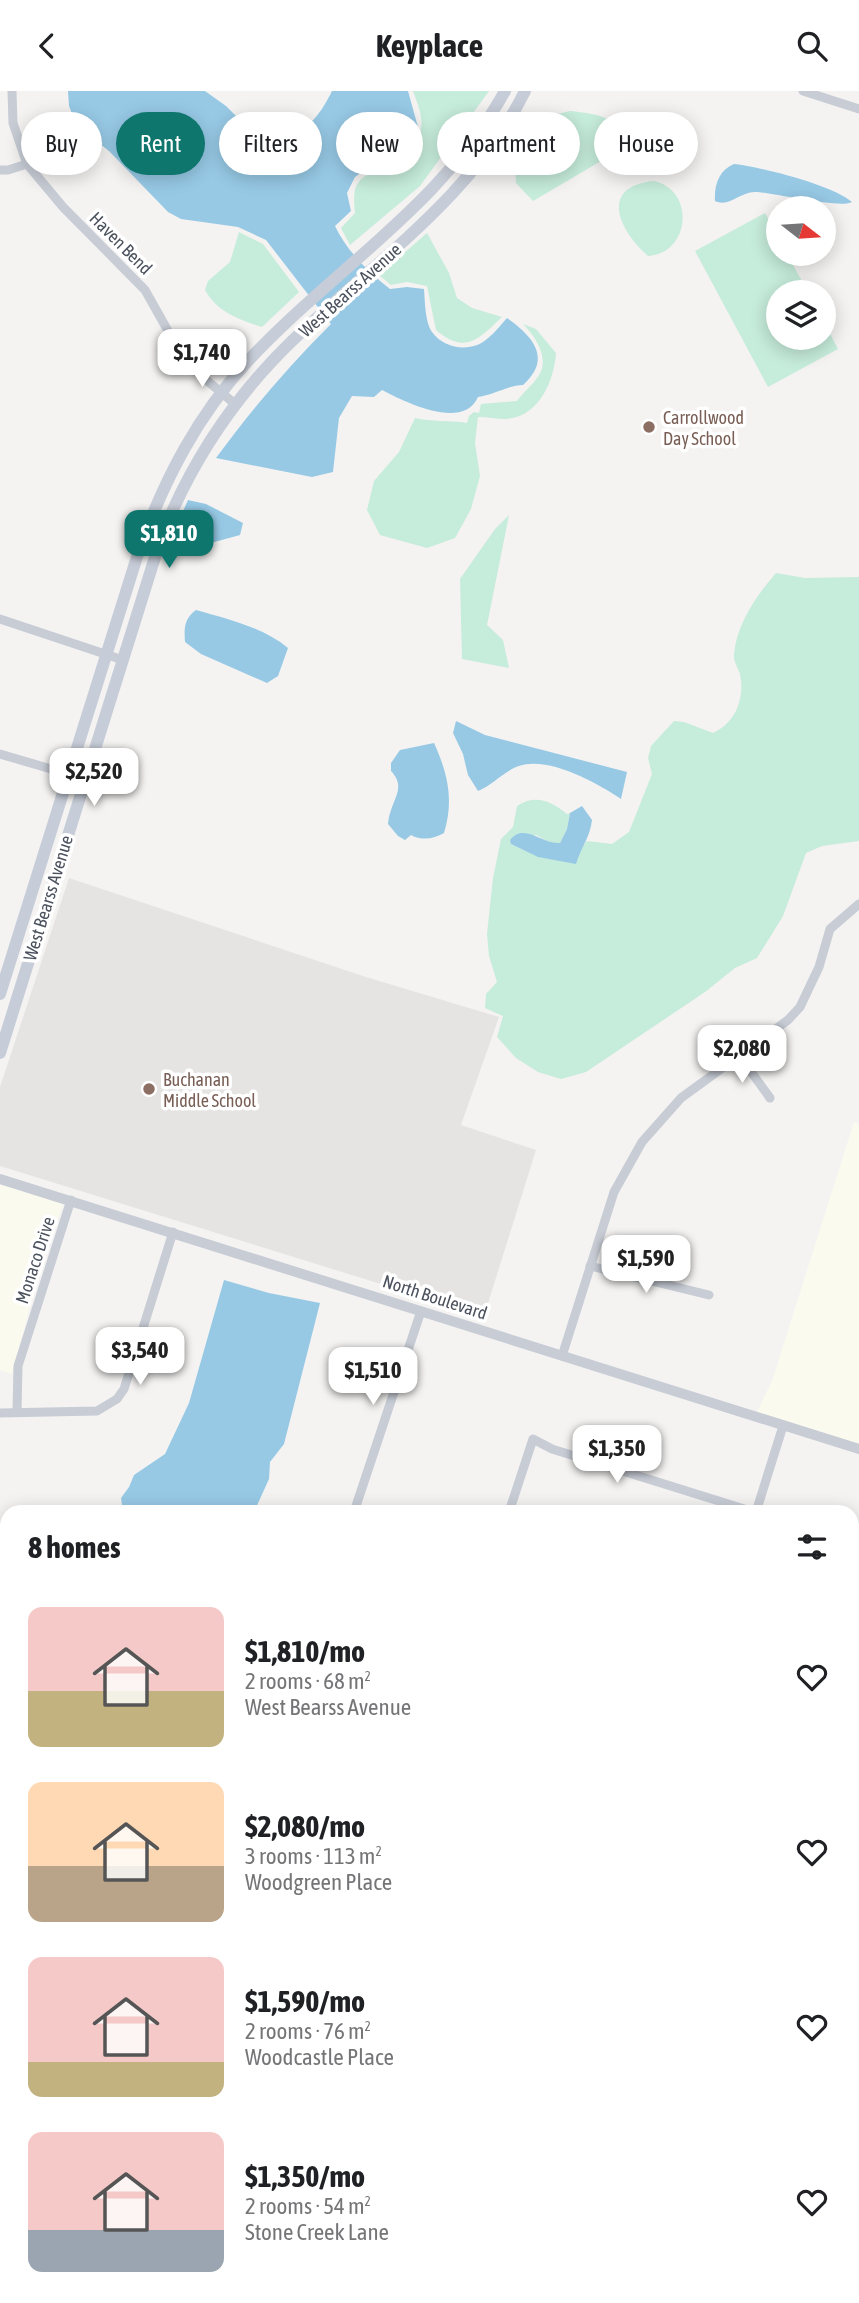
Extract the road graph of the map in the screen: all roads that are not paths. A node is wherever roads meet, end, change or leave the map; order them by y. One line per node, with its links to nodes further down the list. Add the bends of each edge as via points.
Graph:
1 (12, 91): 6 (street, Haven Bend, via 13,123)
2 (505, 91): 10 (main road, West Bearss Avenue)
3 (525, 91): 11 (main road, West Bearss Avenue)
4 (803, 91): 5 (street)
5 (859, 109)
6 (21, 146)
7 (21, 166): 8 (street)
8 (0, 170)
9 (36, 175): 12 (street, Haven Bend, via 145,290 186,363)
10 (446, 176): 11 (street); 12 (main road, West Bearss Avenue, via 310,300)
11 (460, 188): 13 (main road, West Bearss Avenue, via 292,342)
12 (221, 391): 13 (street, Haven Bend); 14 (main road, West Bearss Avenue, via 165,484)
13 (235, 404): 15 (main road, West Bearss Avenue, via 177,496)
14 (136, 561): 15 (street); 17 (main road, West Bearss Avenue)
15 (153, 566): 18 (main road, West Bearss Avenue)
16 (0, 619): 17 (street)
17 (107, 655): 18 (street); 20 (main road, West Bearss Avenue)
18 (123, 660): 21 (main road, West Bearss Avenue)
19 (0, 754): 20 (street)
20 (69, 775): 21 (street); 22 (main road, West Bearss Avenue)
21 (85, 779): 24 (main road, West Bearss Avenue)
22 (30, 900): 24 (street); 25 (main road, West Bearss Avenue)
23 (859, 904): 27 (street, via 830,929 800,1007)
24 (46, 905): 26 (main road, West Bearss Avenue)
25 (0, 994)
26 (0, 1053)
27 (739, 1055): 28 (street); 32 (street, via 681,1098 642,1142 614,1192)
28 (770, 1098)
29 (0, 1179): 30 (street, North Boulevard)
30 (71, 1200): 31 (street, North Boulevard); 36 (street, Monaco Drive, via 18,1366)
31 (173, 1233): 34 (street, North Boulevard); 36 (street, via 117,1399 97,1411)
32 (590, 1266): 33 (street); 35 (street)
33 (709, 1295)
34 (421, 1311): 35 (street, North Boulevard); 40 (street)
35 (562, 1356): 38 (street, North Boulevard)
36 (17, 1412): 37 (street)
37 (0, 1413)
38 (783, 1426): 39 (street, North Boulevard); 43 (street)
39 (859, 1449)
40 (356, 1505)
41 (511, 1505): 42 (street, via 533,1439)
42 (733, 1505)
43 (757, 1505)

